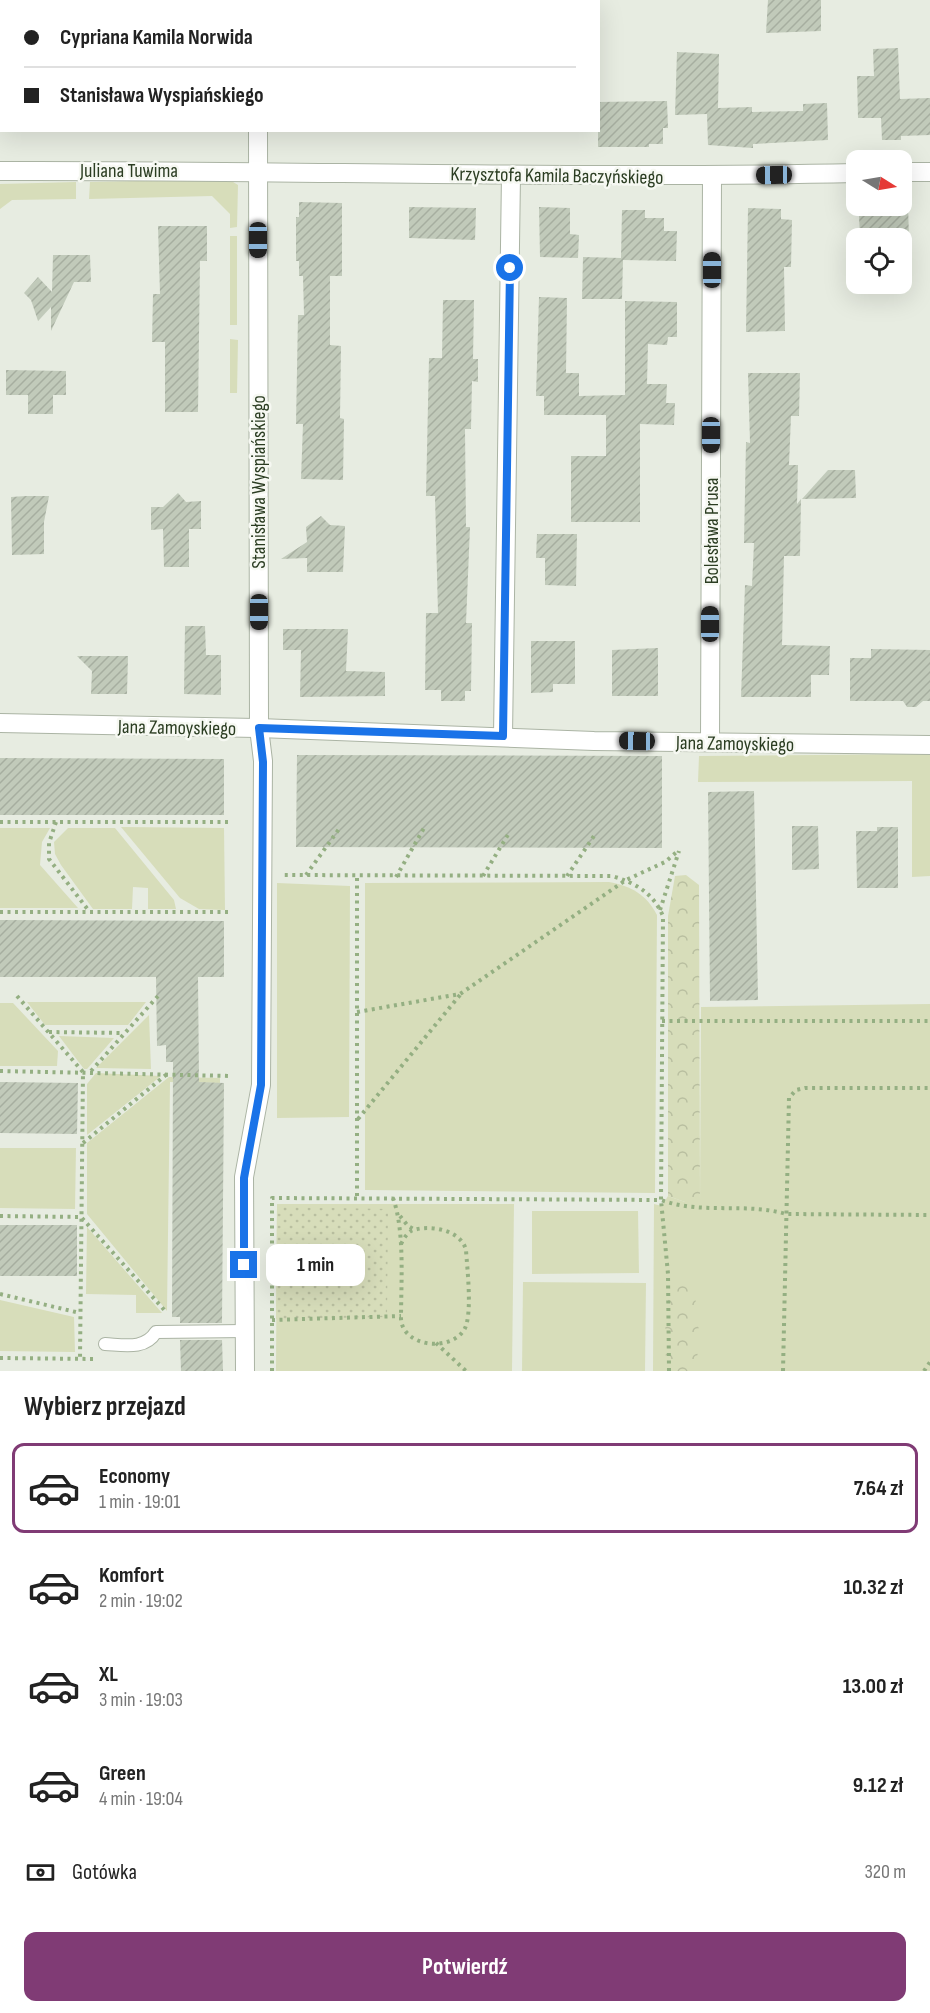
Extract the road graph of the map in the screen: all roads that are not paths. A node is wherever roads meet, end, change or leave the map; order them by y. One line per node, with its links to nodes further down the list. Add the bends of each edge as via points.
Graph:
1 (258, 132): 2 (street, Stanisława Wyspiańskiego)
2 (258, 170): 3 (street, Juliana Tuwima); 7 (street, Krzysztofa Kamila Baczyńskiego); 10 (street, Stanisława Wyspiańskiego)
3 (0, 171)
4 (912, 172): 5 (street)
5 (930, 172)
6 (846, 173): 8 (street, Krzysztofa Kamila Baczyńskiego)
7 (511, 175): 8 (street, Krzysztofa Kamila Baczyńskiego); 11 (street)
8 (712, 176): 12 (street, Bolesława Prusa)
9 (0, 723): 10 (street, Jana Zamoyskiego)
10 (259, 728): 11 (street, Jana Zamoyskiego); 14 (street, Stanisława Wyspiańskiego, via 263,762 261,1085 244,1178)
11 (503, 736): 12 (street, Jana Zamoyskiego)
12 (710, 742): 13 (street, Jana Zamoyskiego)
13 (930, 745)
14 (245, 1331): 15 (lane, via 156,1332 151,1341 140,1345); 16 (street, Stanisława Wyspiańskiego)
15 (105, 1344)
16 (244, 1371)

